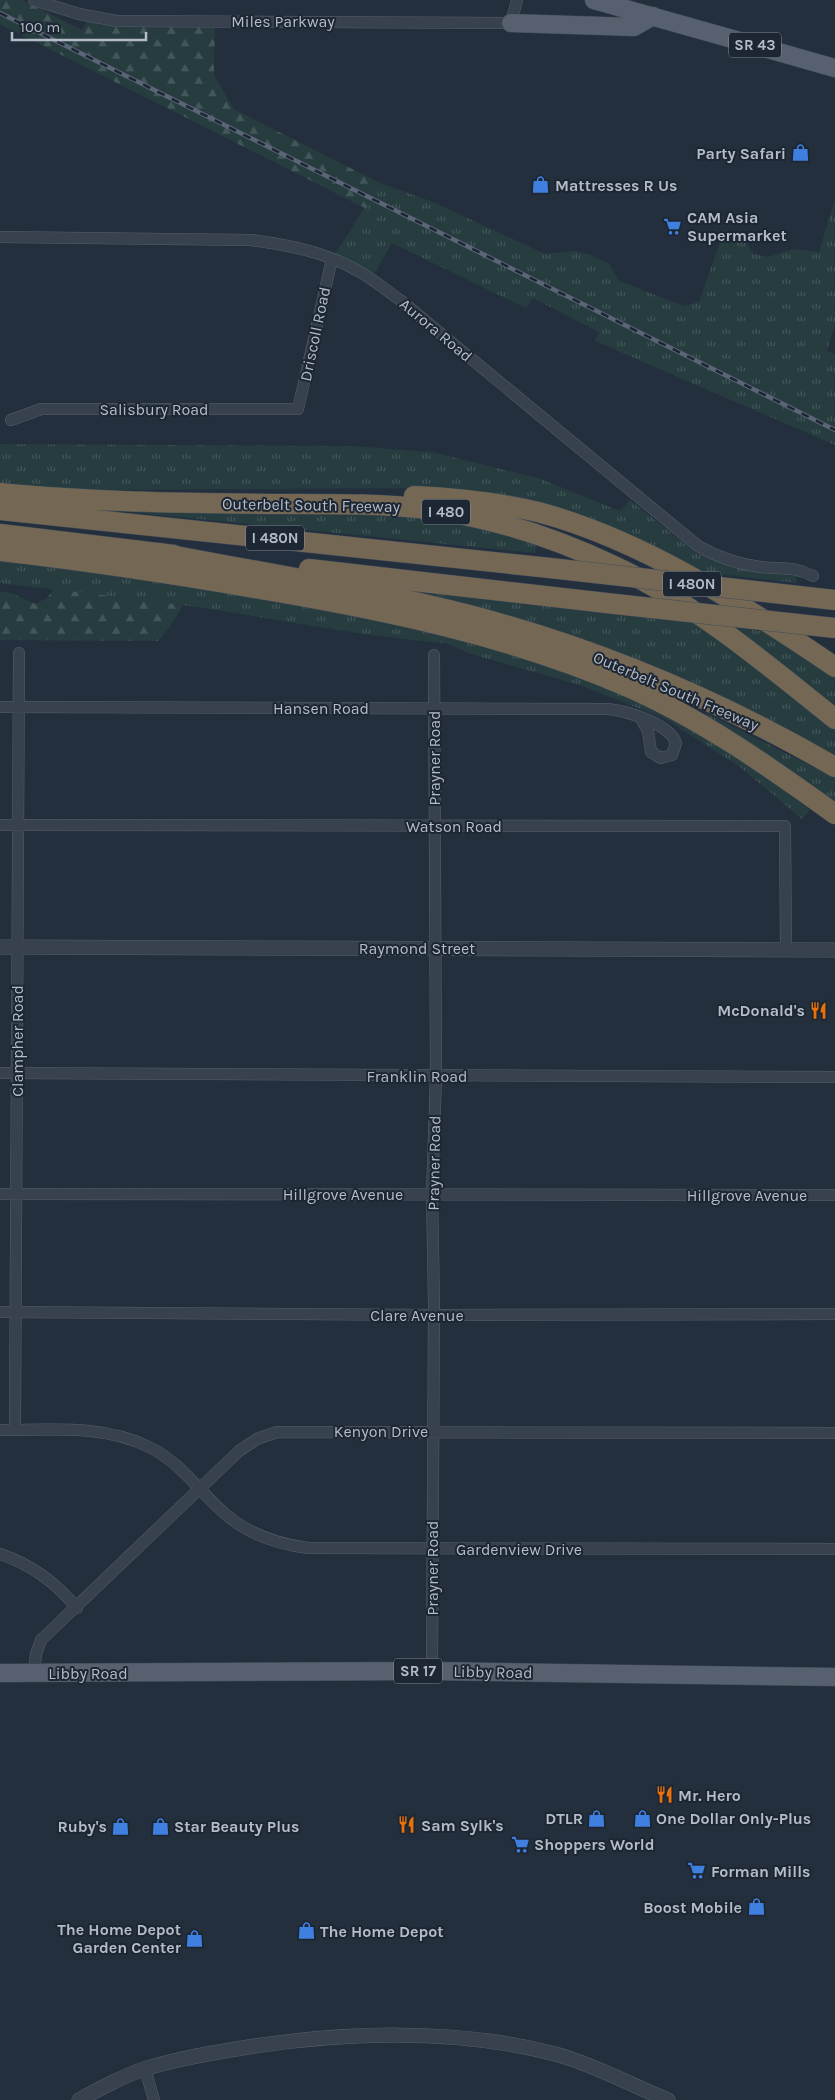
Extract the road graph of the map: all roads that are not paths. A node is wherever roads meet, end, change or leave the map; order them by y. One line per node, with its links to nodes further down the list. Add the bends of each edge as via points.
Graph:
1 (34, 0): 5 (street, Miles Parkway, via 89,17 117,21)
2 (517, 0): 5 (street)
3 (594, 0): 4 (main road, SR 43)
4 (653, 16): 5 (main road, via 634,27); 6 (main road, SR 43)
5 (510, 23)
6 (835, 68)
7 (0, 237): 8 (street, Aurora Road, via 251,240 288,245)
8 (332, 259): 9 (street, Driscoll Road); 17 (street, Aurora Road, via 358,270 400,300 698,546 738,563 798,568)
9 (298, 410): 10 (street, Salisbury Road, via 40,410)
10 (11, 420)
11 (0, 493): 12 (highway, Outerbelt South Freeway / I 480, via 93,500)
12 (280, 504): 22 (highway, via 348,494 396,494 495,504 537,512 583,526 664,564 791,637); 27 (highway, Outerbelt South Freeway / I 480, via 437,511 501,524 576,549 634,576 696,612)
13 (0, 510): 18 (highway, Outerbelt South Freeway / I 480N, bridge)
14 (0, 534): 16 (highway, Outerbelt South Freeway)
15 (0, 551): 29 (highway, via 179,575 306,597 418,619 512,645 626,686 679,712 755,756)
16 (160, 554): 19 (highway, Outerbelt South Freeway / I 480N, bridge); 28 (highway, Outerbelt South Freeway, via 405,600 523,631 598,656 681,690)
17 (813, 576)
18 (835, 600)
19 (835, 628)
20 (19, 653): 24 (street, Clampher Road)
21 (434, 655): 25 (street, Prayner Road)
22 (835, 667)
23 (0, 707): 24 (street, Hansen Road)
24 (19, 707): 25 (street, Hansen Road); 31 (street, Clampher Road)
25 (435, 708): 26 (street, Hansen Road, via 608,709); 32 (street, Prayner Road)
26 (640, 717)
27 (835, 719)
28 (835, 767)
29 (835, 814)
30 (0, 825): 31 (street, Watson Road)
31 (19, 826): 32 (street, Watson Road); 34 (street, Clampher Road)
32 (434, 826): 35 (street, Prayner Road); 36 (street, Watson Road, via 785,826)
33 (0, 947): 34 (street, Raymond Street)
34 (17, 947): 35 (street, Raymond Street); 39 (street, Clampher Road)
35 (434, 948): 36 (street, Raymond Street); 40 (street, Prayner Road)
36 (786, 949): 37 (street, Raymond Street)
37 (835, 950)
38 (0, 1073): 39 (street, Franklin Road)
39 (17, 1073): 40 (street, Franklin Road); 43 (street, Clampher Road)
40 (436, 1076): 41 (street, Franklin Road); 44 (street, Prayner Road)
41 (835, 1077)
42 (0, 1194): 43 (street, Hillgrove Avenue)
43 (16, 1194): 44 (street, Hillgrove Avenue); 47 (street, Clampher Road)
44 (432, 1194): 45 (street, Hillgrove Avenue); 49 (street, Prayner Road)
45 (835, 1195)
46 (0, 1312): 47 (street, Clare Avenue)
47 (16, 1312): 49 (street, Clare Avenue); 51 (street, Clampher Road)
48 (835, 1314): 49 (street, Clare Avenue)
49 (434, 1315): 52 (street, Prayner Road)
50 (0, 1430): 51 (street, Gardenview Drive)
51 (15, 1430): 54 (street, Gardenview Drive, via 87,1430 120,1436 165,1456)
52 (433, 1431): 53 (street, Kenyon Drive); 54 (street, Kenyon Drive, via 277,1432 257,1439); 55 (street, Prayner Road)
53 (835, 1433)
54 (201, 1489): 55 (street, Gardenview Drive, via 238,1525 290,1546); 58 (street, Kenyon Drive)
55 (432, 1549): 56 (street, Gardenview Drive); 59 (street, Prayner Road)
56 (835, 1549)
57 (0, 1554): 58 (street, via 22,1561 44,1574)
58 (77, 1608): 61 (street, Kenyon Drive, via 41,1640)
59 (432, 1671): 61 (main road, Libby Road / SR 17); 62 (main road, Libby Road / SR 17)
60 (0, 1672): 61 (main road, Libby Road / SR 17)
61 (34, 1673)
62 (835, 1677)
63 (145, 2069): 64 (street); 65 (street); 66 (street, via 180,2058 314,2038 450,2038 516,2045 561,2056 620,2077)
64 (79, 2100)
65 (154, 2100)
66 (668, 2100)

